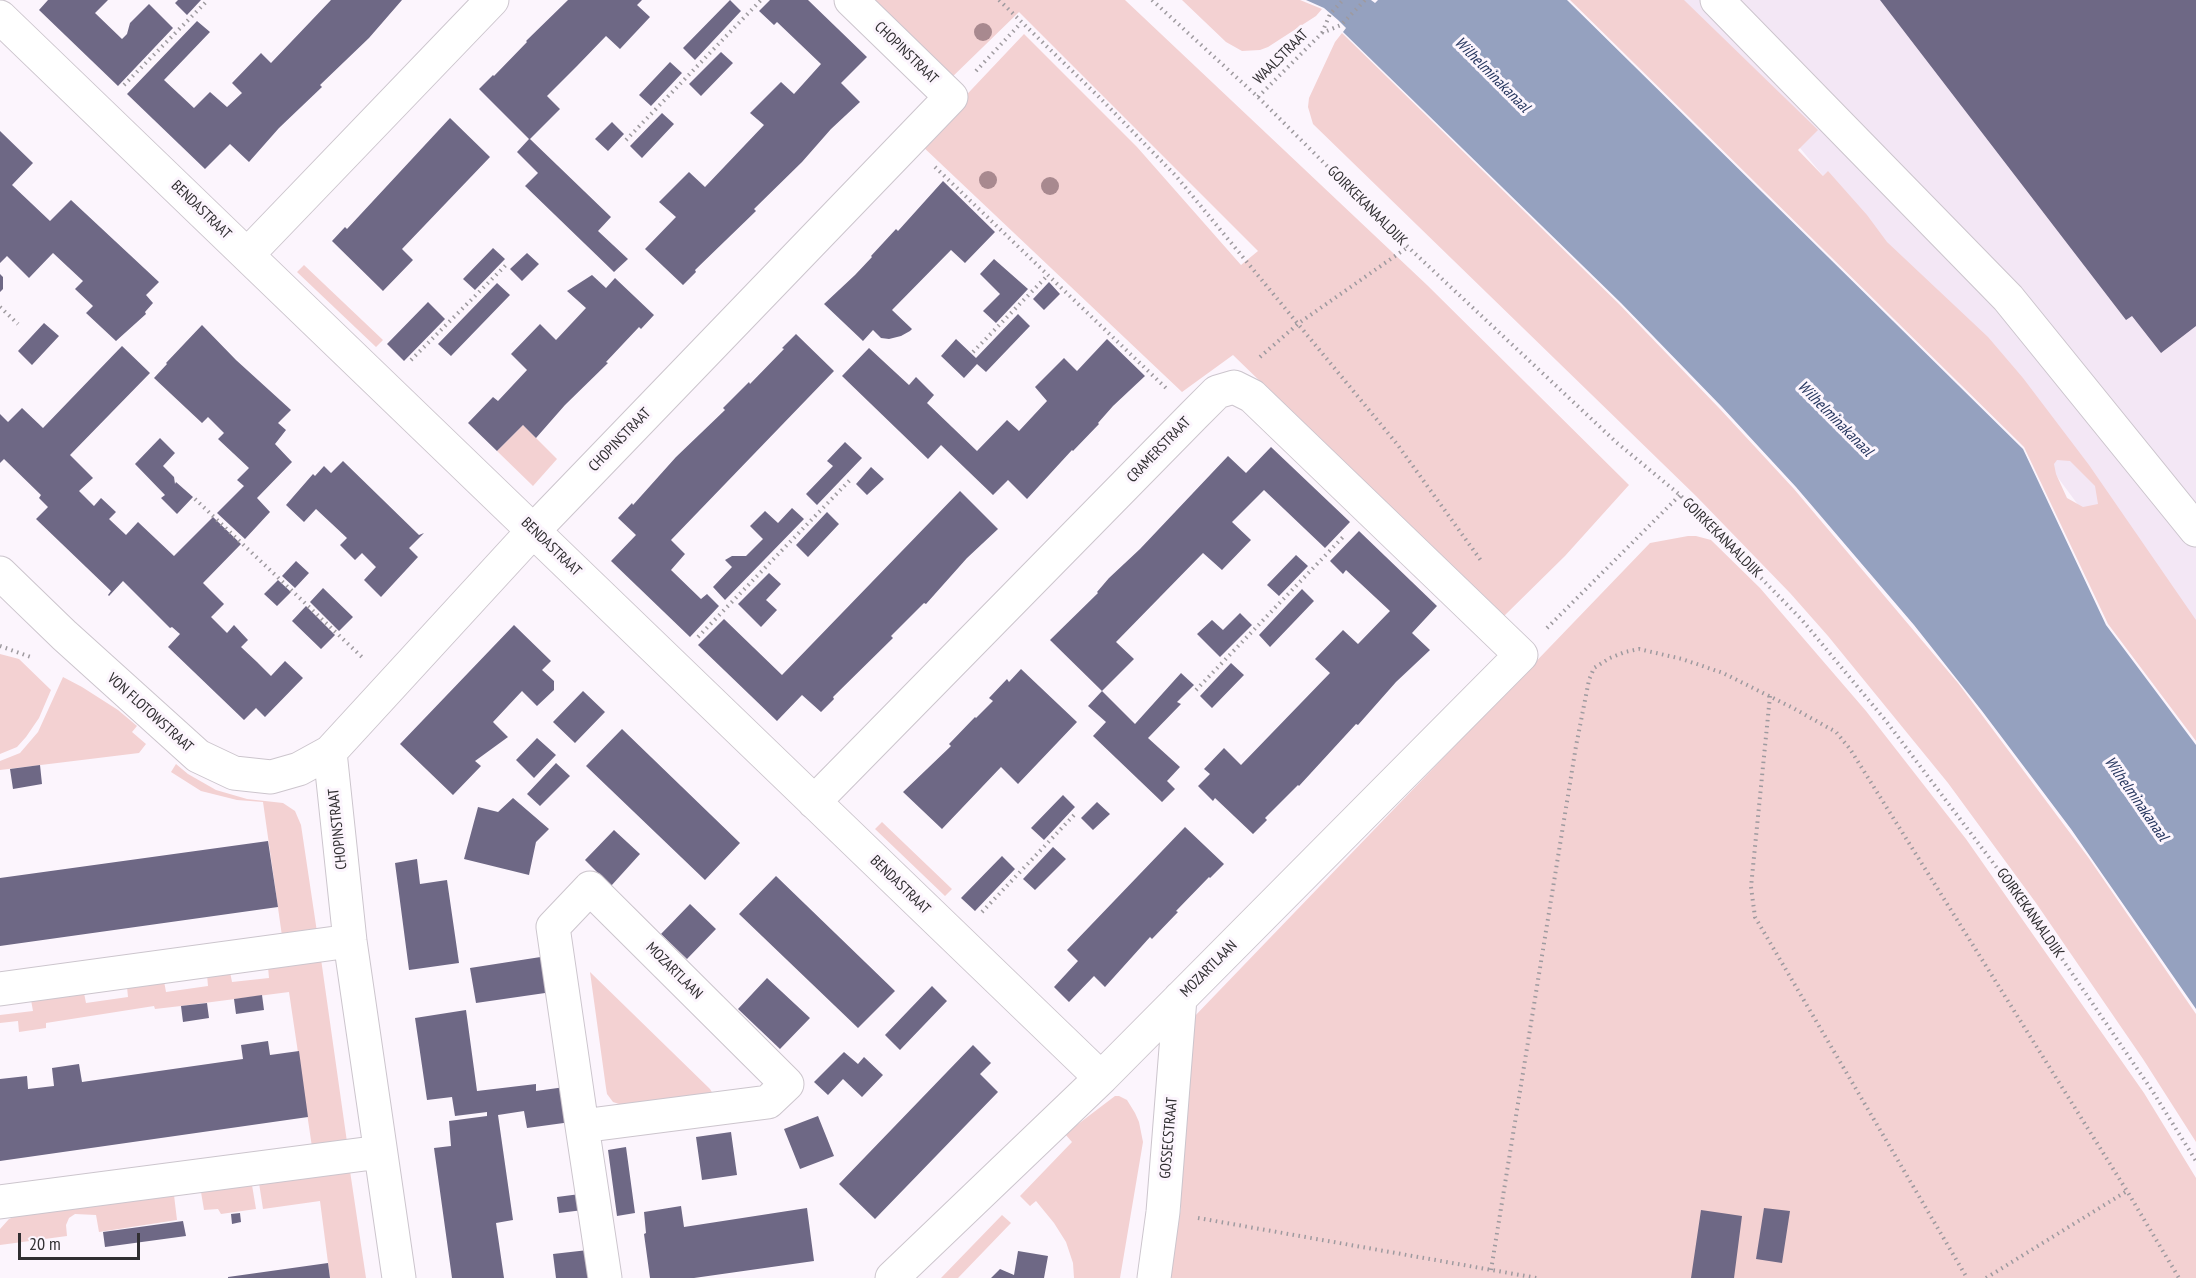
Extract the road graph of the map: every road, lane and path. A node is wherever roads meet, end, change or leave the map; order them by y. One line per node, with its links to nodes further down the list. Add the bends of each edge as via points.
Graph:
1 (208, 0): 15 (path)
2 (492, 0): 19 (street)
3 (761, 0): 16 (path)
4 (851, 0): 13 (street, CHOPINSTRAAT)
5 (999, 0): 11 (path)
6 (1152, 0): 14 (path, GOIRKEKANAALDIJK)
7 (1343, 0): 12 (path, WAALSTRAAT, via 1330,14)
8 (1365, 0): 12 (path, WAALSTRAAT, via 1341,25)
9 (1717, 0): 33 (street, via 2008,298)
10 (0, 17): 15 (street, BENDASTRAAT)
11 (1022, 24): 13 (path); 23 (path, via 1176,176)
12 (1322, 33): 14 (path, WAALSTRAAT)
13 (951, 97): 17 (street, CHOPINSTRAAT)
14 (1258, 97): 18 (path, GOIRKEKANAALDIJK)
15 (98, 112): 19 (street, BENDASTRAAT)
16 (626, 140)
17 (908, 142): 21 (path); 34 (street, CHOPINSTRAAT)
18 (1408, 247): 23 (path); 30 (path, GOIRKEKANAALDIJK, via 1616,442)
19 (247, 255): 26 (street, BENDASTRAAT)
20 (506, 265): 26 (path)
21 (1047, 275): 25 (path); 28 (path)
22 (0, 307): 24 (path)
23 (1299, 323): 27 (path, via 1255,361); 35 (path, via 1397,444)
24 (18, 324)
25 (973, 352)
26 (385, 387): 34 (street, BENDASTRAAT)
27 (1234, 387): 28 (street, CRAMERSTRAAT, via 1217,392); 32 (street, via 1252,396)
28 (1194, 415): 43 (street, CRAMERSTRAAT)
29 (850, 480): 38 (path)
30 (1680, 495): 37 (path); 52 (path, GOIRKEKANAALDIJK, via 1802,620 1929,775 2028,909 2154,1092)
31 (195, 499): 39 (path)
32 (1369, 509): 37 (street); 40 (path)
33 (2196, 530)
34 (534, 531): 38 (street, BENDASTRAAT); 39 (street, CHOPINSTRAAT)
35 (1485, 566)
36 (0, 573): 42 (street, VON FLOTOWSTRAAT, via 198,756 234,773 271,777 299,769)
37 (1521, 655): 48 (street, MOZARTLAAN)
38 (671, 664): 43 (street, BENDASTRAAT)
39 (391, 685): 42 (street, CHOPINSTRAAT)
40 (1197, 690)
41 (1770, 696): 53 (path, via 1836,732 1850,749); 56 (path, via 1723,673 1639,649 1594,668 1572,769); 62 (path, via 1751,887 1755,917)
42 (330, 752): 46 (street, CHOPINSTRAAT)
43 (814, 802): 45 (street, BENDASTRAAT)
44 (1076, 813): 45 (path)
45 (957, 939): 49 (street, BENDASTRAAT)
46 (350, 941): 47 (street); 51 (street, CHOPINSTRAAT)
47 (0, 989)
48 (1180, 998): 49 (street, MOZARTLAAN); 55 (street, GOSSECSTRAAT)
49 (1101, 1078): 59 (street, MOZARTLAAN)
50 (582, 1126): 50 (street, MOZARTLAAN, via 553,927 590,888 787,1084 768,1102); 58 (street, MOZARTLAAN)
51 (380, 1152): 54 (street); 57 (street, CHOPINSTRAAT)
52 (2196, 1161)
53 (2127, 1191): 63 (path); 64 (path)
54 (0, 1202)
55 (1163, 1212): 56 (path); 60 (street, GOSSECSTRAAT)
56 (1491, 1269): 61 (path)
57 (399, 1278)
58 (605, 1278)
59 (892, 1278)
60 (1154, 1278)
61 (1537, 1278)
62 (1967, 1278)
63 (1986, 1278)
64 (2179, 1278)

